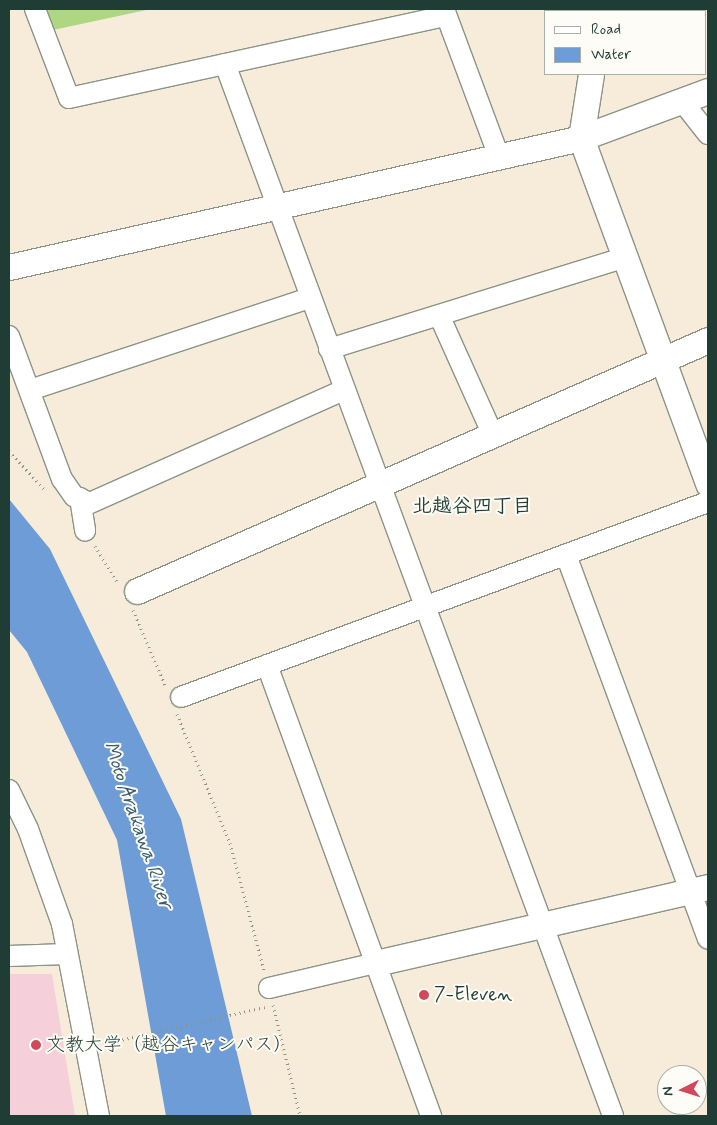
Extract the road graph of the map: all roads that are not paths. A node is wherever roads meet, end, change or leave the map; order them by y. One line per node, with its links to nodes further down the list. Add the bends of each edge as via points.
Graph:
1 (35, 9): 3 (street, via 69,98)
2 (445, 12): 3 (street); 9 (street)
3 (225, 64): 10 (street)
4 (591, 75): 8 (street)
5 (708, 91): 6 (street)
6 (682, 101): 7 (street); 8 (street)
7 (708, 134)
8 (581, 138): 9 (street); 11 (street)
9 (500, 157): 10 (street)
10 (278, 208): 12 (street); 13 (street)
11 (626, 257): 14 (street); 18 (street)
12 (9, 267)
13 (310, 298): 17 (street); 19 (street)
14 (439, 315): 17 (street); 21 (street)
15 (9, 336): 19 (street)
16 (708, 340): 18 (street)
17 (329, 349): 20 (street)
18 (663, 360): 21 (street); 22 (street)
19 (30, 390): 24 (street, via 62,479)
20 (344, 390): 23 (street); 24 (street, via 90,503)
21 (493, 435): 23 (street)
22 (708, 484)
23 (379, 485): 28 (street); 29 (street)
24 (77, 501): 26 (street)
25 (708, 502): 27 (street)
26 (85, 531)
27 (566, 555): 29 (street); 33 (street)
28 (134, 598)
29 (424, 607): 30 (street); 34 (street)
30 (267, 665): 31 (street); 38 (street)
31 (175, 700)
32 (9, 790): 36 (street, via 54,896)
33 (700, 889): 34 (street); 35 (street)
34 (542, 925): 38 (street); 42 (street)
35 (708, 939)
36 (67, 954): 37 (street); 40 (street)
37 (9, 956)
38 (376, 963): 39 (street); 41 (street)
39 (269, 997)
40 (99, 1116)
41 (431, 1116)
42 (613, 1116)

